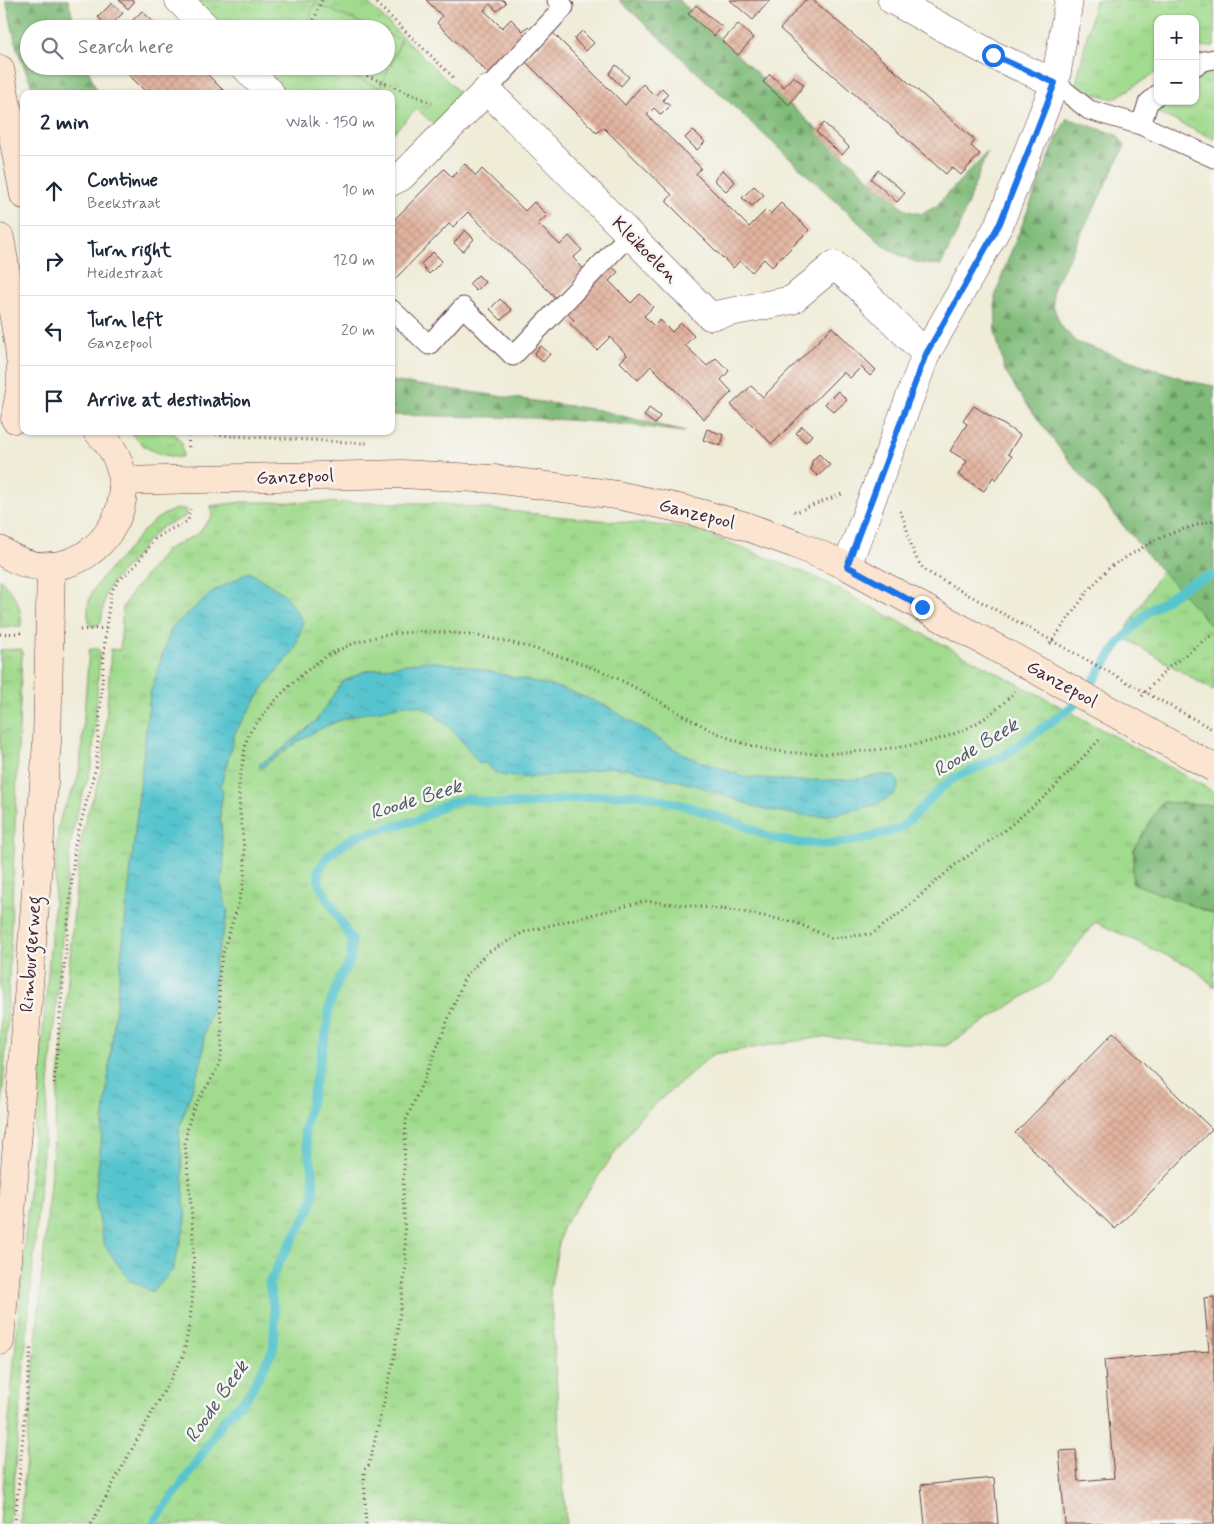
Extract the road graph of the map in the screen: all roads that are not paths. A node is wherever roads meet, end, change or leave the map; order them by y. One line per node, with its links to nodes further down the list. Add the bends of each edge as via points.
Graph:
1 (180, 0): 5 (street)
2 (557, 0): 13 (lane, via 564,7)
3 (892, 0): 10 (street, via 993,55)
4 (1069, 0): 10 (street)
5 (199, 20)
6 (1214, 59): 7 (lane)
7 (1199, 64)
8 (0, 69): 16 (main road)
9 (253, 75): 11 (street)
10 (1055, 83): 14 (lane, via 1089,110); 21 (street, via 1000,223)
11 (267, 90)
12 (1154, 98): 14 (lane, via 1148,103)
13 (475, 102): 17 (street); 18 (street, Kleikoelen)
14 (1141, 125): 15 (lane)
15 (1214, 158)
16 (20, 174)
17 (395, 180)
18 (630, 234): 20 (lane, via 513,356 463,308 429,345); 21 (street, Kleikoelen, via 710,316 792,300 834,266)
19 (0, 238): 22 (main road)
20 (395, 312)
21 (926, 354): 29 (street)
22 (20, 358)
23 (20, 392): 24 (main road)
24 (13, 421)
25 (100, 435): 26 (main road, via 114,454)
26 (122, 481): 28 (main road, via 118,518 105,539 76,560); 29 (main road, Ganzepool, via 402,474 544,485 617,495 692,511 760,531)
27 (0, 550): 28 (main road, via 26,563)
28 (52, 566): 31 (main road, Rimburgerweg, via 47,742)
29 (847, 566): 30 (main road, Ganzepool, bridge)
30 (1214, 768)
31 (0, 1341)

